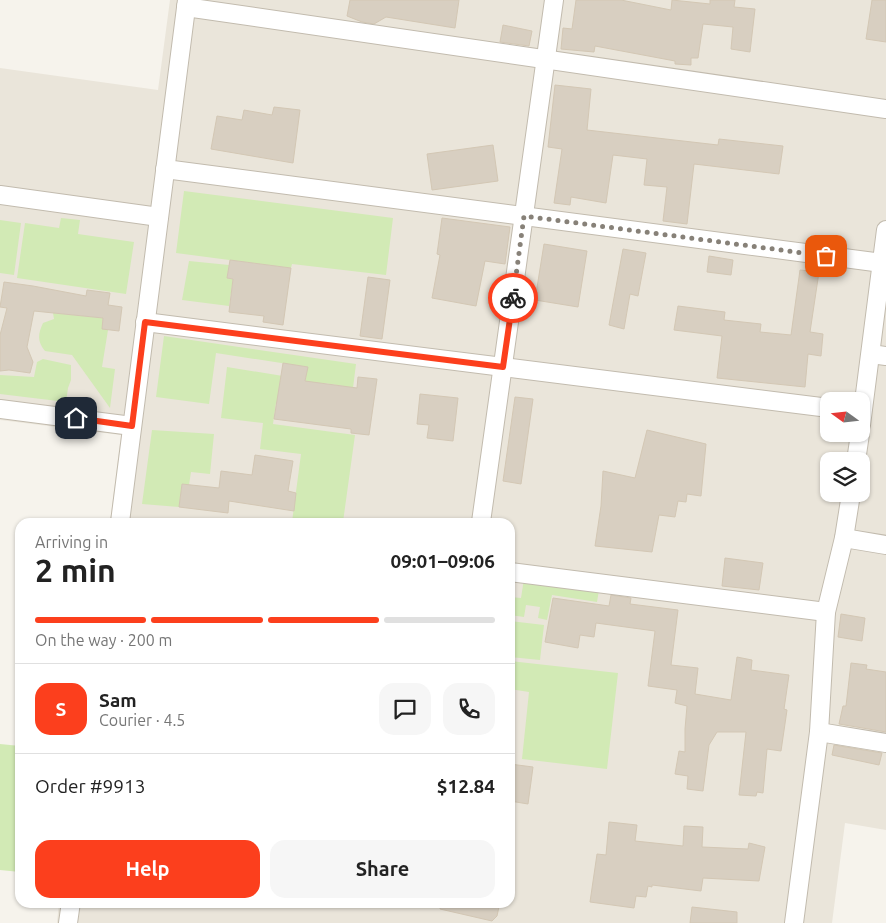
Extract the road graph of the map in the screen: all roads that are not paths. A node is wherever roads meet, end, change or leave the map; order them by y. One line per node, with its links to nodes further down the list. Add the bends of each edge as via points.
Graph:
1 (554, 0): 3 (street)
2 (186, 4): 3 (street); 5 (street)
3 (546, 60): 4 (street); 7 (street)
4 (886, 109)
5 (165, 169): 7 (street); 8 (street)
6 (0, 195): 8 (street)
7 (524, 216): 10 (street); 13 (street)
8 (159, 217): 11 (street)
9 (886, 230): 10 (street)
10 (882, 263): 12 (street)
11 (145, 322): 13 (street); 17 (street)
12 (878, 355): 14 (street)
13 (503, 367): 15 (street); 20 (street)
14 (868, 392)
15 (820, 407)
16 (0, 408): 17 (street)
17 (132, 426): 19 (street)
18 (850, 502): 21 (street)
19 (121, 518)
20 (482, 518)
21 (844, 538): 22 (street); 24 (street)
22 (886, 545)
23 (515, 573): 24 (street)
24 (826, 612): 25 (street)
25 (819, 732): 26 (street); 29 (street)
26 (886, 743)
27 (70, 908): 28 (street)
28 (68, 923)
29 (794, 923)

